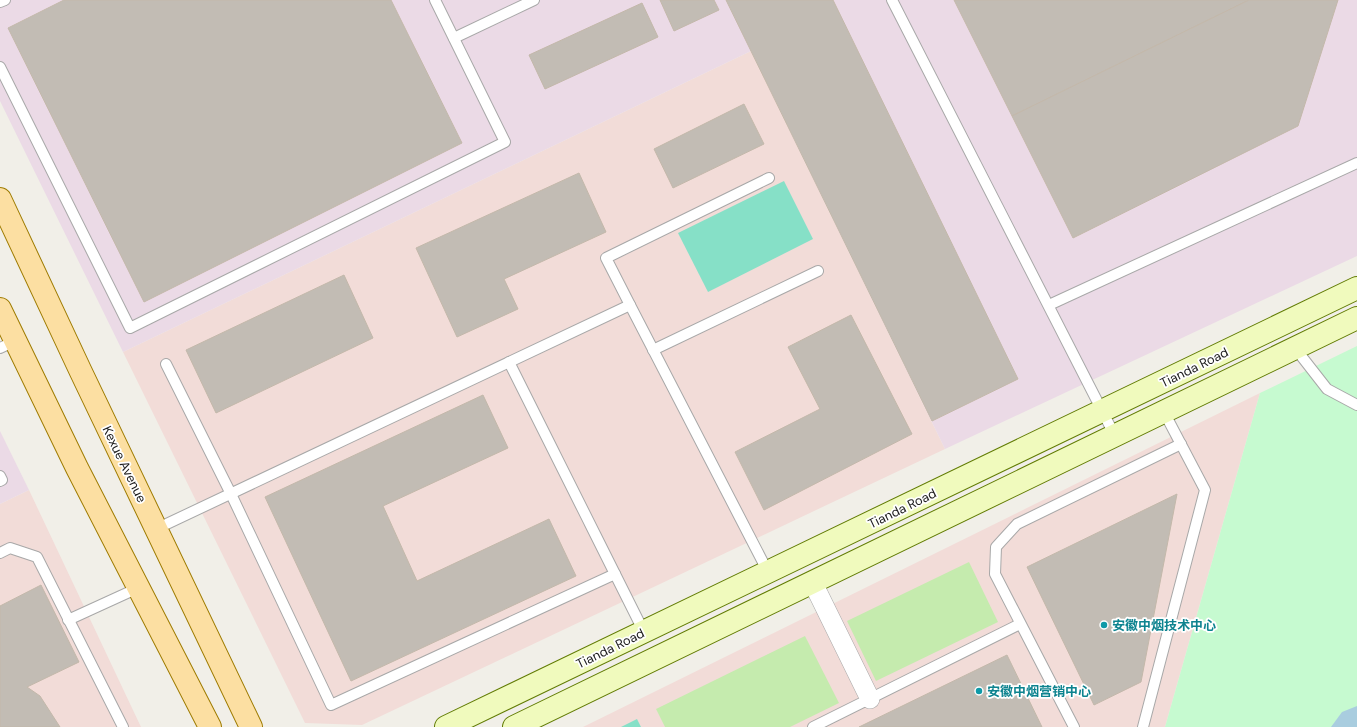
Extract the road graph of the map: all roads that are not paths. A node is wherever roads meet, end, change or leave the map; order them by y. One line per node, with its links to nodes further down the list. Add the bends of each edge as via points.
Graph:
1 (5, 0): 5 (lane)
2 (435, 0): 6 (lane)
3 (534, 0): 6 (lane)
4 (892, 0): 14 (lane)
5 (0, 2)
6 (454, 38): 7 (lane, via 505,142 130,328)
7 (0, 66)
8 (1357, 163): 14 (lane)
9 (769, 178): 13 (lane, via 606,258)
10 (0, 199): 30 (main road, Kexue Avenue)
11 (818, 271): 19 (lane)
12 (1357, 288): 23 (street, Tianda Road)
13 (630, 305): 19 (lane); 20 (lane)
14 (1049, 305): 23 (lane)
15 (0, 309): 17 (main road)
16 (1357, 318): 18 (street, Tianda Road)
17 (8, 344): 35 (main road, via 77,468)
18 (1295, 348): 22 (lane, via 1327,389); 24 (street, Tianda Road)
19 (653, 350): 32 (lane)
20 (509, 362): 29 (lane); 33 (lane)
21 (166, 364): 29 (lane)
22 (1357, 405)
23 (1103, 411): 25 (lane); 32 (street, Tianda Road)
24 (1164, 412): 25 (street, Tianda Road); 26 (lane)
25 (1115, 436): 34 (street, Tianda Road)
26 (1181, 444): 37 (lane, via 1017,524 996,548 995,574); 47 (lane, via 1205,490)
27 (0, 476): 28 (lane)
28 (0, 481)
29 (231, 494): 30 (lane); 33 (lane, via 331,705)
30 (156, 529): 43 (main road, Kexue Avenue)
31 (0, 553): 36 (lane, via 10,548 37,557)
32 (768, 572): 38 (street, Tianda Road)
33 (615, 574): 38 (lane)
34 (812, 583): 39 (street); 40 (street, Tianda Road)
35 (138, 588): 36 (lane); 42 (main road)
36 (68, 620): 41 (lane)
37 (1020, 624): 39 (lane); 46 (lane)
38 (644, 632): 44 (street, Tianda Road)
39 (870, 699): 45 (lane)
40 (525, 725)
41 (123, 727)
42 (210, 727)
43 (251, 727)
44 (446, 727)
45 (813, 727)
46 (1074, 727)
47 (1143, 727)

